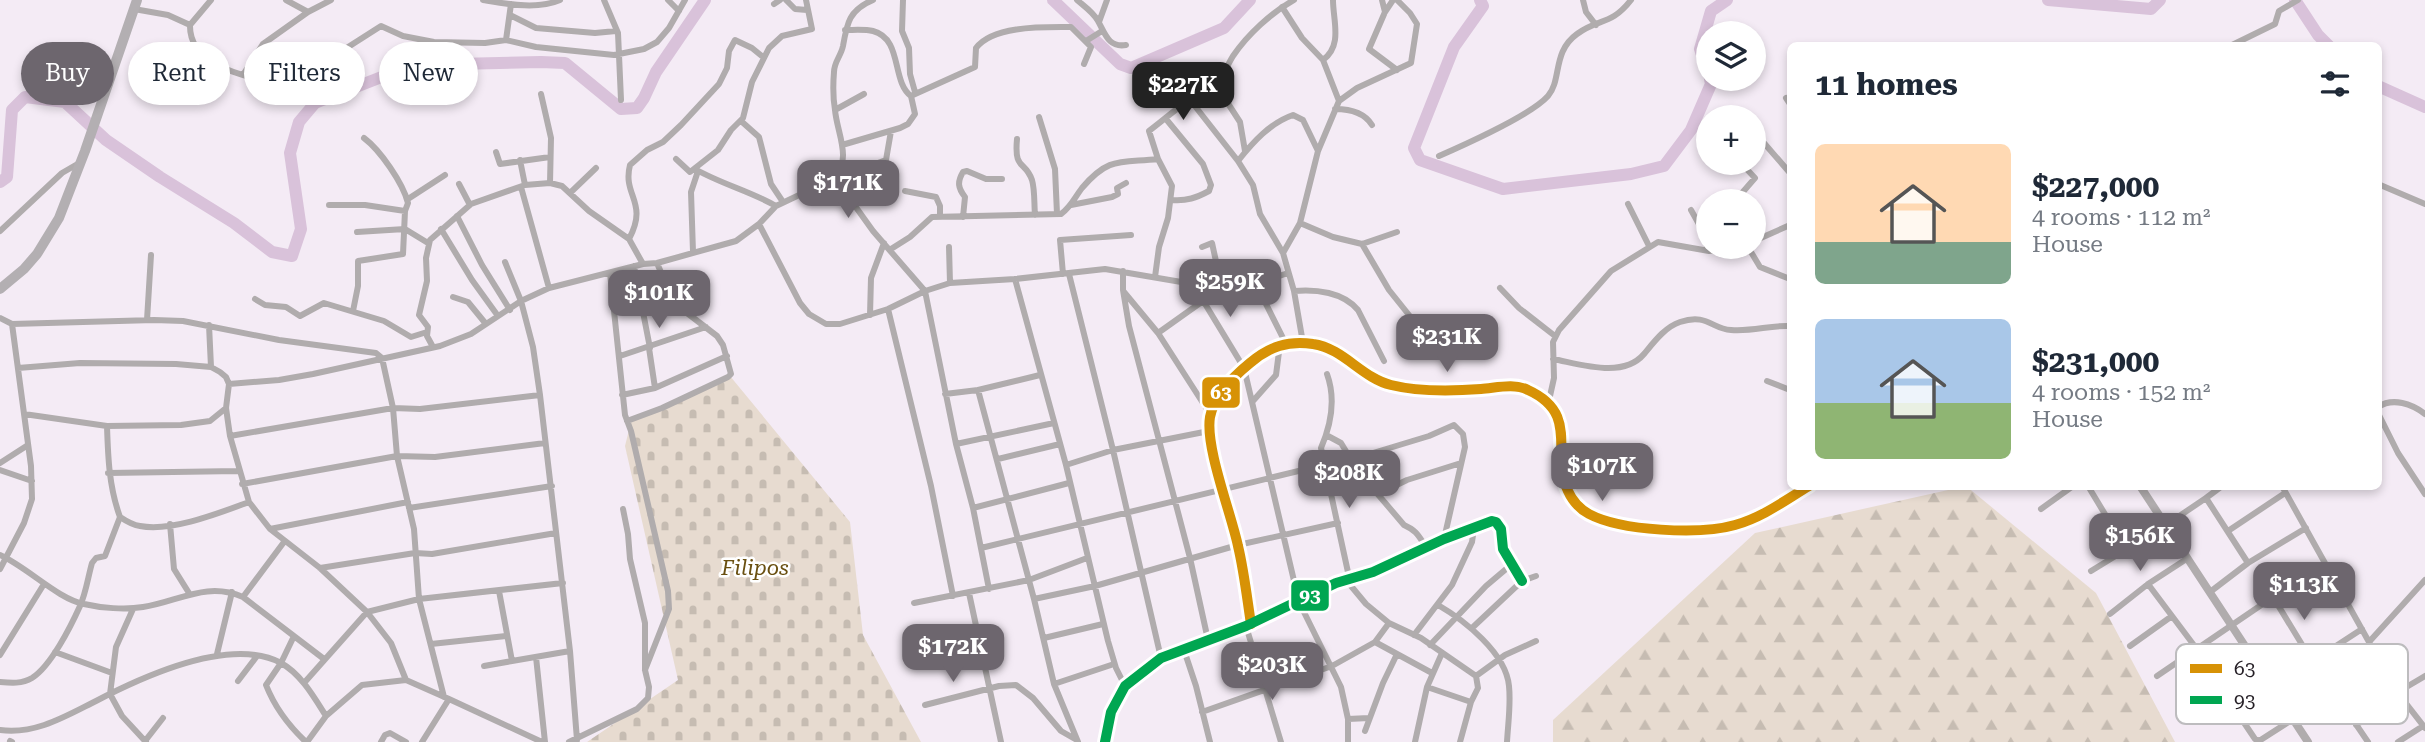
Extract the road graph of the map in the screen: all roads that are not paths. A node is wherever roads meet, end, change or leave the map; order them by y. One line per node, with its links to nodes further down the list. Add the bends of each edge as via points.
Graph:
1 (211, 0): 34 (street)
2 (286, 0): 28 (street)
3 (331, 0): 28 (street)
4 (483, 0): 23 (street)
5 (560, 0): 23 (street)
6 (604, 0): 36 (street)
7 (668, 0): 27 (street)
8 (685, 0): 27 (street)
9 (786, 0): 26 (street, via 795,9)
10 (806, 0): 26 (street)
11 (853, 0): 29 (street)
12 (873, 0): 29 (street)
13 (904, 0): 51 (street, via 902,31 909,48)
14 (1077, 0): 32 (street)
15 (1107, 0): 32 (street)
16 (1294, 0): 25 (street)
17 (1333, 0): 44 (street, via 1336,36)
18 (1382, 0): 30 (street)
19 (1395, 0): 30 (street); 46 (street, via 1410,13 1418,29 1411,62)
20 (1583, 0): 33 (street)
21 (1631, 0): 33 (street, via 1622,12)
22 (2298, 0): 40 (street, via 2279,11 2275,24)
23 (511, 4): 31 (street)
24 (136, 5): 34 (street); 75 (main road)
25 (1282, 7): 44 (street); 48 (street, via 1241,46)
26 (807, 10): 43 (street, via 812,29 782,36)
27 (679, 11): 42 (street, via 657,42)
28 (308, 12): 47 (street, via 263,44)
29 (852, 12): 35 (street)
30 (1385, 12): 46 (street, via 1369,51)
31 (510, 15): 36 (street, via 536,28); 38 (street)
32 (1099, 22): 37 (street)
33 (1597, 25): 69 (street, via 1565,46 1549,96)
34 (190, 26): 47 (street, via 192,42 218,68)
35 (845, 30): 51 (street, via 873,31 886,40 904,88); 56 (street, via 834,70)
36 (616, 31): 42 (street)
37 (1102, 31): 39 (street); 41 (street, via 1114,45)
38 (506, 40): 42 (street); 47 (street, via 434,42 402,36 381,26 288,84)
39 (1086, 41): 45 (street, via 1091,49); 51 (street, via 1068,27 1025,28 990,36 976,48 975,67)
40 (2238, 42)
41 (1126, 46)
42 (618, 54): 52 (street)
43 (763, 57): 59 (street); 118 (street, via 735,40 719,84 663,142 630,165 638,217)
44 (1323, 60): 54 (street)
45 (1084, 64)
46 (1397, 70): 54 (street)
47 (243, 75)
48 (1216, 85): 53 (street); 66 (street, via 1240,122)
49 (541, 94): 70 (street, via 551,138)
50 (864, 94): 56 (street)
51 (913, 94): 61 (street, via 915,114 908,124)
52 (621, 100)
53 (1191, 101): 58 (street); 74 (street)
54 (1339, 101): 55 (street)
55 (1335, 109): 60 (street, via 1360,114); 67 (street)
56 (835, 110): 64 (street)
57 (1040, 117): 102 (street, via 1055,169)
58 (1166, 118): 72 (street, via 1148,133); 93 (street, via 1203,164 1212,187 1192,199)
59 (741, 121): 77 (street); 94 (street, via 759,137)
60 (1372, 125)
61 (891, 131): 64 (street); 78 (street, via 884,162)
62 (364, 138): 92 (street, via 385,161)
63 (1017, 139): 103 (street, via 1015,155 1031,177)
64 (842, 145): 78 (street)
65 (1766, 145): 79 (street)
66 (1245, 151): 67 (street, via 1266,130 1298,115); 74 (street)
67 (1318, 151): 108 (street)
68 (496, 152): 73 (street, via 500,164)
69 (1439, 156)
70 (550, 157): 73 (street); 84 (street)
71 (676, 159): 77 (street, via 689,172)
72 (1158, 159): 93 (street, via 1171,181); 99 (street, via 1104,166)
73 (520, 160): 87 (street)
74 (1238, 161): 128 (street, via 1253,186 1259,214)
75 (81, 162): 113 (street, via 62,173); 148 (main road, via 50,235 24,269)
76 (596, 168): 91 (street)
77 (697, 170): 94 (street); 127 (street, via 691,192)
78 (842, 170): 82 (street)
79 (1787, 170)
80 (1752, 175): 89 (street, via 1755,178)
81 (445, 176): 92 (street)
82 (835, 178): 94 (street); 120 (street)
83 (1002, 179): 106 (street, via 963,172 958,184 965,197)
84 (550, 183): 87 (street); 91 (street)
85 (1126, 183): 99 (street, via 1117,187 1118,194 1112,197)
86 (459, 184): 98 (street)
87 (523, 186): 98 (street); 146 (street)
88 (2382, 186): 96 (street)
89 (1745, 189)
90 (905, 191): 105 (street, via 936,197)
91 (570, 193): 118 (street)
92 (408, 199): 101 (street)
93 (1172, 200): 139 (street)
94 (779, 204): 109 (street)
95 (1628, 204): 122 (street)
96 (2425, 204)
97 (329, 205): 101 (street)
98 (470, 205): 104 (street)
99 (1071, 205): 102 (street)
100 (1691, 210): 107 (street)
101 (405, 211): 111 (street)
102 (1057, 214): 103 (street)
103 (1035, 215): 106 (street)
104 (457, 216): 112 (street); 157 (street)
105 (940, 216): 106 (street); 125 (street, via 928,219)
106 (963, 217)
107 (1696, 219)
108 (1300, 223): 121 (street); 128 (street)
109 (759, 224): 127 (street, via 736,240); 159 (street, via 809,314 826,324)
110 (1787, 226): 117 (street)
111 (405, 229): 114 (street); 119 (street); 158 (street, via 402,255 358,261)
112 (441, 229): 119 (street); 160 (street)
113 (0, 231)
114 (357, 232)
115 (1397, 232): 121 (street)
116 (1131, 235): 138 (street, via 1060,240)
117 (1766, 236)
118 (629, 239): 133 (street)
119 (428, 243): 169 (street, via 427,281 419,313)
120 (884, 243): 125 (street); 159 (street, via 871,278)
121 (1362, 244): 168 (street, via 1389,290)
122 (1649, 246): 126 (street, via 1662,242); 171 (street, via 1611,271)
123 (948, 247): 142 (street)
124 (1202, 247): 144 (street, via 1212,243)
125 (891, 249): 150 (street)
126 (1696, 249)
127 (693, 253): 132 (street)
128 (1283, 253): 137 (street)
129 (151, 255): 162 (street)
130 (1755, 259): 140 (street, via 1760,267)
131 (505, 262): 154 (street)
132 (657, 263): 133 (street); 167 (street, via 671,299)
133 (643, 264): 134 (street)
134 (634, 266): 136 (street); 175 (street)
135 (1123, 271): 138 (street); 139 (street); 149 (street)
136 (610, 273): 146 (street); 176 (street)
137 (1288, 273): 145 (street); 151 (street)
138 (1066, 274): 141 (street); 215 (street)
139 (1154, 277): 143 (street)
140 (1787, 278)
141 (1015, 279): 142 (street); 185 (street)
142 (950, 283): 150 (street)
143 (1193, 284): 144 (street); 155 (street)
144 (1220, 284): 145 (street)
145 (1256, 284): 172 (street)
146 (549, 288): 154 (street)
147 (1500, 288): 171 (street)
148 (0, 289)
149 (1123, 290): 170 (street); 210 (street)
150 (925, 291): 156 (street); 191 (street)
151 (1294, 291): 173 (street); 180 (street, via 1320,290 1353,304)
152 (453, 297): 164 (street, via 468,302)
153 (255, 299): 158 (street, via 300,316 324,303)
154 (521, 301): 157 (street); 192 (street)
155 (1203, 301): 170 (street); 183 (street)
156 (888, 309): 159 (street); 294 (street)
157 (510, 310): 160 (street)
158 (353, 311): 169 (street, via 384,321 411,337)
159 (870, 315)
160 (498, 316): 164 (street)
161 (0, 318): 163 (street)
162 (147, 320): 163 (street); 165 (street)
163 (12, 324): 182 (street)
164 (486, 324): 174 (street, via 457,341)
165 (209, 325): 178 (street, via 371,352); 181 (street)
166 (1787, 326): 179 (street, via 1731,330 1687,320 1665,332 1632,363 1598,368)
167 (706, 327): 175 (street); 177 (street)
168 (1421, 330)
169 (427, 332): 174 (street)
170 (1158, 333): 200 (street)
171 (1555, 336): 179 (street)
172 (1282, 343): 173 (street); 183 (street); 194 (street, via 1276,375)
173 (1303, 343): 196 (street, via 1328,348 1390,384 1518,387)
174 (433, 347): 178 (street)
175 (649, 348): 176 (street); 188 (street)
176 (620, 356): 193 (street)
177 (727, 356): 188 (street); 202 (street, via 728,377)
178 (382, 358): 187 (street, via 279,380); 198 (street)
179 (1553, 359): 196 (street)
180 (1384, 361)
181 (211, 367): 182 (street, via 80,363); 187 (street)
182 (18, 368): 199 (street)
183 (1244, 368): 194 (street); 200 (street, via 1218,397)
184 (1326, 374): 208 (street, via 1331,389)
185 (1040, 375): 190 (street); 204 (street)
186 (1767, 380): 189 (street)
187 (229, 384): 197 (street)
188 (655, 388): 193 (street)
189 (1787, 389)
190 (978, 390): 191 (street); 209 (street)
191 (945, 394): 212 (street)
192 (540, 395): 198 (street); 211 (street)
193 (622, 395): 202 (street)
194 (1253, 401): 226 (street)
195 (2382, 404): 201 (street, via 2396,401)
196 (1548, 405): 232 (street, via 1562,431 1567,489 1582,509 1601,519 1661,530 1719,529 1762,515)
197 (226, 408): 205 (street, via 201,424); 207 (street)
198 (393, 408): 207 (street); 216 (street)
199 (24, 414): 205 (street); 214 (street)
200 (1210, 414): 206 (street)
201 (2425, 414)
202 (627, 421): 348 (street, via 668,591 668,609)
203 (2382, 421): 239 (street)
204 (1054, 423): 209 (street); 213 (street)
205 (107, 426): 225 (street)
206 (1209, 431): 210 (street); 231 (street)
207 (230, 436): 224 (street)
208 (1328, 436): 217 (street, via 1342,443); 220 (street, via 1321,447)
209 (991, 438): 212 (street); 218 (street)
210 (1161, 441): 215 (street); 242 (street)
211 (545, 443): 216 (street, via 435,457); 230 (street)
212 (956, 444): 245 (street)
213 (1060, 444): 218 (street); 222 (street)
214 (28, 445): 219 (street); 227 (street)
215 (1113, 450): 222 (street); 248 (street)
216 (397, 456): 229 (street); 244 (street)
217 (1350, 457): 220 (street); 221 (street, via 1454,425 1465,438); 238 (street)
218 (998, 459): 240 (street)
219 (0, 463)
220 (1324, 463): 226 (street); 251 (street)
221 (1461, 463): 238 (street); 261 (street)
222 (1066, 465): 228 (street)
223 (0, 470): 227 (street)
224 (238, 471): 225 (street); 229 (street)
225 (108, 472): 249 (street)
226 (1270, 476): 231 (street); 259 (street)
227 (32, 481): 268 (street, via 29,511)
228 (1069, 483): 240 (street); 250 (street)
229 (242, 484): 243 (street)
230 (552, 486): 244 (street); 258 (street)
231 (1223, 488): 242 (street); 263 (street)
232 (1803, 490)
233 (2067, 490): 247 (street)
234 (2090, 490): 266 (street)
235 (2144, 490): 253 (street)
236 (2217, 490): 241 (street)
237 (2283, 490): 255 (street); 257 (street)
238 (1378, 494): 264 (street)
239 (2425, 494)
240 (1006, 498): 245 (street); 260 (street)
241 (2206, 498): 253 (street); 257 (street)
242 (1175, 500): 248 (street); 270 (street)
243 (249, 502): 252 (street); 256 (street)
244 (409, 505): 256 (street); 267 (street)
245 (973, 508): 265 (street)
246 (623, 509): 348 (street, via 645,623)
247 (2041, 509)
248 (1128, 511): 250 (street); 278 (street)
249 (120, 517): 252 (street, via 140,527); 301 (street, via 105,556 92,563)
250 (1081, 523): 260 (street); 269 (street)
251 (1338, 523): 259 (street); 280 (street)
252 (170, 524): 292 (street, via 174,569)
253 (2166, 526): 266 (street); 271 (street)
254 (1474, 527): 261 (street); 273 (street, via 1498,523 1503,549); 302 (street, via 1458,573)
255 (2306, 528): 272 (street); 274 (street)
256 (271, 529): 262 (street)
257 (2228, 531): 272 (street)
258 (556, 533): 267 (street, via 432,555); 284 (street)
259 (1283, 537): 263 (street); 299 (street)
260 (1017, 539): 265 (street); 281 (street)
261 (1444, 539): 264 (street)
262 (284, 541): 275 (street); 295 (street)
263 (1238, 545): 270 (street); 311 (street)
264 (1426, 547): 280 (street)
265 (981, 548): 288 (street)
266 (2126, 549): 277 (street)
267 (415, 553): 275 (street); 297 (street)
268 (3, 557): 276 (street); 285 (street)
269 (1087, 558): 281 (street); 287 (street)
270 (1190, 558): 278 (street); 318 (street)
271 (2188, 558): 286 (street); 291 (street)
272 (2248, 563): 291 (street)
273 (1513, 564): 283 (street); 306 (street)
274 (2327, 565): 296 (street); 313 (street)
275 (320, 568): 304 (street)
276 (0, 569)
277 (2091, 570)
278 (1142, 571): 287 (street); 339 (street)
279 (1536, 576): 283 (street)
280 (1350, 579): 299 (street); 308 (street, via 1358,596)
281 (1029, 580): 288 (street); 298 (street)
282 (2425, 580): 321 (street)
283 (1522, 581): 312 (street)
284 (563, 583): 290 (street); 332 (street)
285 (44, 584): 301 (street); 336 (street)
286 (2148, 584): 305 (street); 307 (street)
287 (1095, 586): 298 (street); 309 (street)
288 (989, 589): 293 (street)
289 (232, 592): 292 (street); 295 (street); 334 (street)
290 (499, 592): 297 (street); 316 (street)
291 (2210, 592): 310 (street)
292 (190, 593): 303 (street)
293 (969, 593): 294 (street); 361 (street)
294 (953, 596): 300 (street)
295 (243, 597): 315 (street)
296 (2273, 597): 310 (street); 326 (street)
297 (419, 599): 304 (street); 322 (street)
298 (1034, 599): 317 (street)
299 (1299, 602): 311 (street); 347 (street)
300 (914, 603)
301 (81, 604): 303 (street); 331 (street)
302 (1438, 605): 306 (street); 314 (street)
303 (133, 609): 349 (street, via 116,647)
304 (368, 612): 340 (street); 354 (street, via 391,643)
305 (2110, 614)
306 (1457, 616): 312 (street); 328 (street)
307 (2172, 616): 323 (street); 329 (street)
308 (1389, 623): 314 (street); 320 (street)
309 (1103, 624): 317 (street); 345 (street)
310 (2233, 624): 324 (street); 325 (street)
311 (1249, 625): 318 (street); 363 (street)
312 (1472, 628): 342 (street)
313 (2362, 629): 321 (street); 327 (street)
314 (1414, 635): 328 (street)
315 (294, 636): 340 (street); 344 (street)
316 (506, 636): 322 (street); 341 (street)
317 (1044, 638): 358 (street)
318 (1208, 640): 330 (street)
319 (1536, 641): 342 (street)
320 (1375, 642): 335 (street); 347 (street)
321 (2369, 642)
322 (431, 644): 365 (street)
323 (2193, 644)
324 (2202, 644)
325 (2245, 644)
326 (2302, 644)
327 (2339, 644)
328 (1430, 645): 333 (street)
329 (2130, 646)
330 (1184, 650): 339 (street); 369 (street)
331 (55, 652): 349 (street); 356 (street, via 30,680)
332 (570, 652): 338 (street); 383 (street)
333 (1442, 653): 350 (street); 351 (street)
334 (217, 654): 337 (street); 364 (street)
335 (1397, 654): 350 (street); 372 (street)
336 (0, 655)
337 (257, 656): 344 (street); 355 (street)
338 (536, 657): 341 (street); 390 (street)
339 (1161, 658): 359 (street)
340 (324, 659): 357 (street)
341 (512, 661): 346 (street)
342 (1498, 661): 351 (street); 398 (street, via 1509,684)
343 (2176, 662): 352 (street)
344 (281, 663): 357 (street); 386 (street, via 266,685 276,708)
345 (1114, 664): 358 (street); 359 (street)
346 (484, 666)
347 (1332, 666): 363 (street); 373 (street)
348 (645, 670): 383 (street, via 646,701)
349 (112, 673): 364 (street)
350 (1432, 673): 360 (street)
351 (1476, 676): 366 (street, via 1478,688)
352 (2157, 676)
353 (2425, 676): 362 (street)
354 (406, 680): 365 (street); 370 (street, via 362,685)
355 (238, 681)
356 (0, 682)
357 (304, 683): 370 (street)
358 (1054, 684): 384 (street)
359 (1125, 686): 392 (street, via 1111,712)
360 (1427, 687): 366 (street); 396 (street)
361 (989, 689): 367 (street); 384 (street, via 1012,684 1021,687); 391 (street)
362 (2408, 689)
363 (1266, 690): 369 (street); 394 (street)
364 (110, 694): 381 (street, via 43,726); 382 (street, via 122,716)
365 (447, 698): 389 (street); 390 (street)
366 (1471, 702): 397 (street)
367 (925, 705)
368 (2408, 706): 378 (street)
369 (1202, 712): 393 (street)
370 (326, 716): 386 (street)
371 (163, 718): 382 (street)
372 (1368, 718): 373 (street); 380 (street)
373 (1348, 719): 395 (street)
374 (2245, 724): 375 (street, via 2259,741)
375 (2286, 724)
376 (2297, 724): 399 (street)
377 (2356, 725): 400 (street)
378 (2424, 727): 401 (street)
379 (0, 730): 381 (street)
380 (1365, 731)
381 (11, 732): 385 (street)
382 (145, 741)
383 (573, 741)
384 (1077, 741)
385 (11, 742)
386 (307, 742)
387 (381, 742): 388 (street, via 390,733)
388 (406, 742)
389 (422, 742)
390 (543, 742)
391 (1001, 742)
392 (1105, 742)
393 (1210, 742)
394 (1281, 742)
395 (1348, 742)
396 (1415, 742)
397 (1460, 742)
398 (1507, 742)
399 (2308, 742)
400 (2368, 742)
401 (2398, 742)

